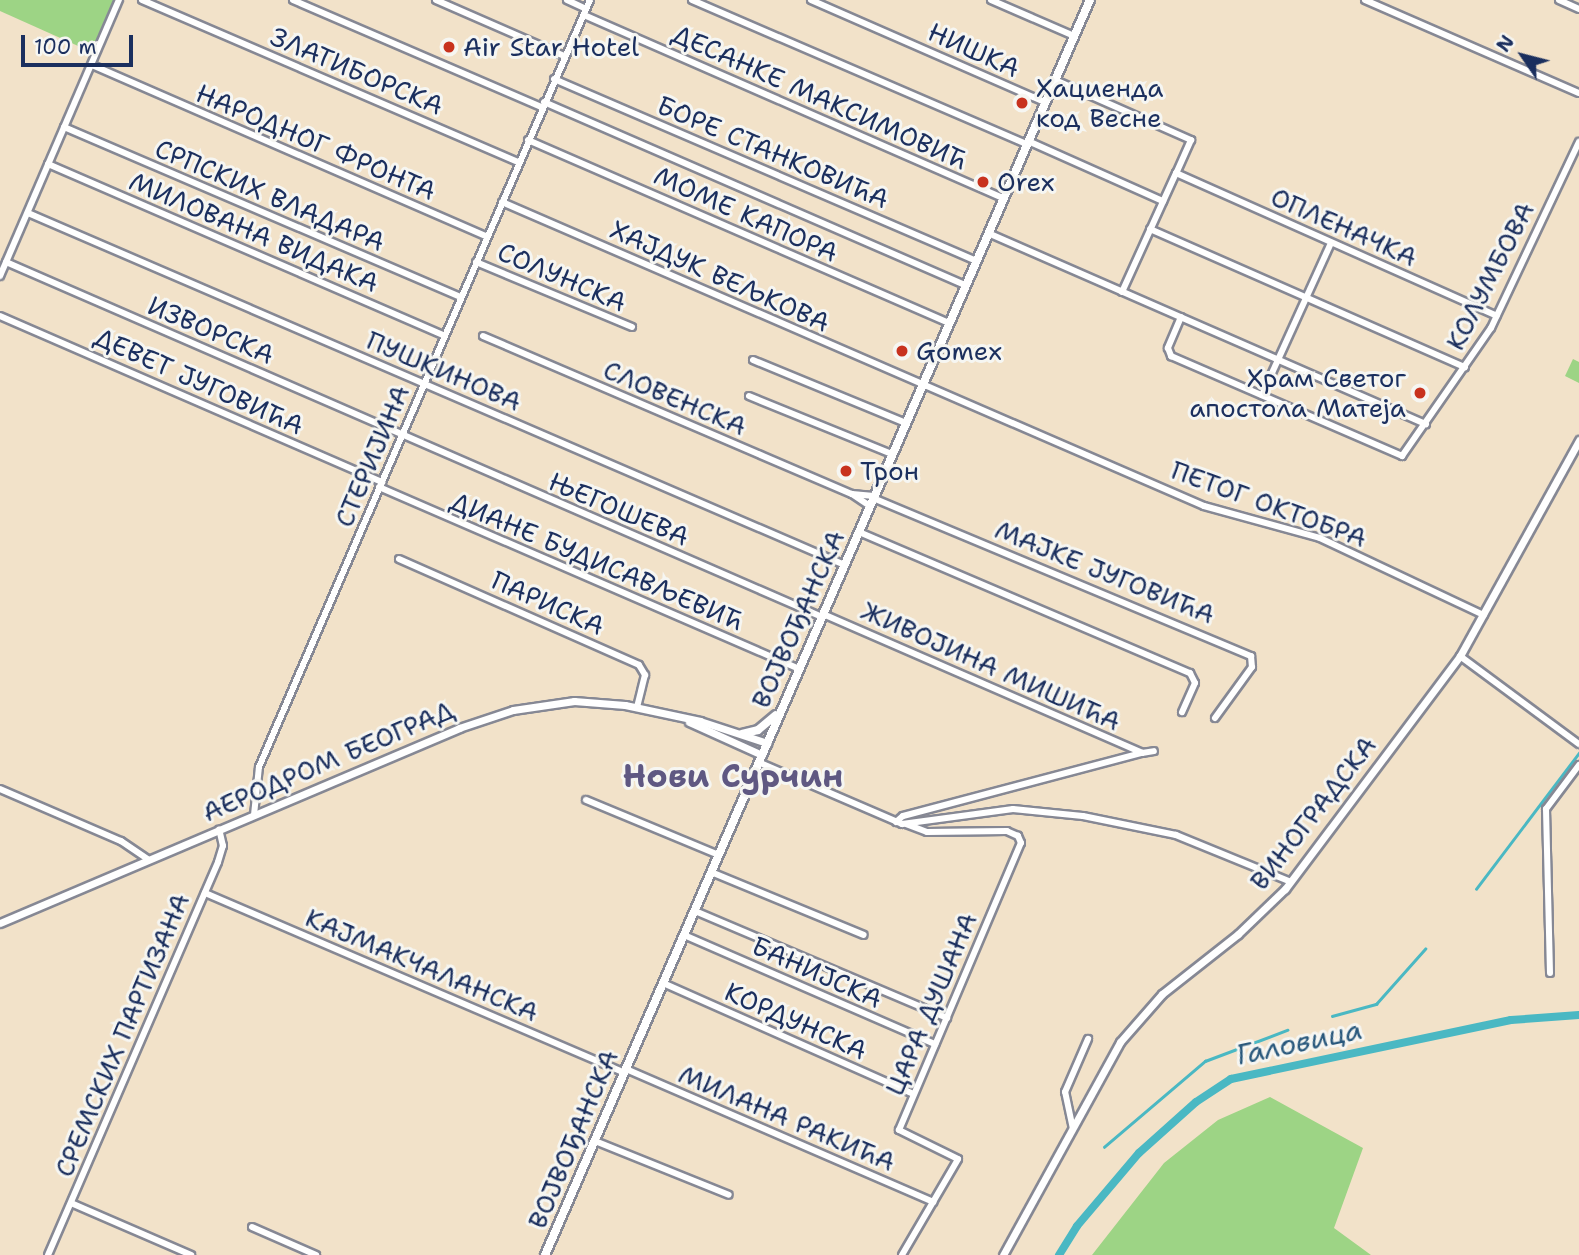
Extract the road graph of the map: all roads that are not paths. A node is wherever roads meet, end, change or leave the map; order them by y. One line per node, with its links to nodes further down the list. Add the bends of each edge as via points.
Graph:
1 (118, 0): 17 (street)
2 (142, 0): 27 (street, ЗЛАТИБОРСКА)
3 (293, 0): 22 (street)
4 (436, 0): 16 (street)
5 (566, 0): 14 (street, ДЕСАНКЕ МАКСИМОВИЋ)
6 (590, 0): 14 (street, СТЕРИЈИНА)
7 (692, 0): 26 (street)
8 (811, 0): 21 (street, НИШКА)
9 (991, 0): 15 (street)
10 (1090, 0): 15 (main road, ВОЈВОЂАНСКА)
11 (1365, 0): 20 (street)
12 (1559, 0): 13 (street)
13 (1579, 9)
14 (585, 12): 16 (street, СТЕРИЈИНА); 30 (street, ДЕСАНКЕ МАКСИМОВИЋ)
15 (1074, 36): 19 (main road, ВОЈВОЂАНСКА)
16 (565, 56): 18 (street, СТЕРИЈИНА)
17 (92, 65): 23 (street); 36 (street, НАРОДНОГ ФРОНТА)
18 (554, 79): 22 (street, СТЕРИЈИНА); 38 (street, БОРЕ СТАНКОВИЋА)
19 (1055, 80): 21 (main road, ВОЈВОЂАНСКА); 29 (street, via 1191,140)
20 (1579, 93)
21 (1045, 102): 26 (main road, ВОЈВОЂАНСКА)
22 (543, 104): 24 (street, СТЕРИЈИНА); 42 (street)
23 (64, 127): 28 (street); 45 (street, СРПСКИХ ВЛАДАРА)
24 (528, 140): 27 (street, СТЕРИЈИНА); 49 (street, МОМЕ КАПОРА)
25 (1579, 142): 47 (street, КОЛУМБОВА)
26 (1027, 143): 30 (main road, ВОЈВОЂАНСКА); 32 (street)
27 (519, 162): 31 (street, СТЕРИЈИНА)
28 (48, 164): 33 (street); 51 (street, МИЛОВАНА ВИДАКА)
29 (1176, 173): 32 (street); 37 (street, ОПЛЕНАЧКА)
30 (1003, 198): 35 (main road, ВОЈВОЂАНСКА)
31 (502, 201): 36 (street, СТЕРИЈИНА); 57 (street, ХАЈДУК ВЕЉКОВА)
32 (1163, 201): 34 (street)
33 (28, 214): 39 (street); 56 (street, ПУШКИНОВА)
34 (1150, 229): 43 (street); 44 (street)
35 (988, 233): 38 (main road, ВОЈВОЂАНСКА); 43 (street)
36 (487, 237): 40 (street, СТЕРИЈИНА)
37 (1331, 243): 44 (street); 47 (street, ОПЛЕНАЧКА)
38 (976, 261): 42 (main road, ВОЈВОЂАНСКА)
39 (6, 262): 41 (street); 62 (street, ИЗВОРСКА)
40 (476, 262): 45 (street, СТЕРИЈИНА); 50 (street, СОЛУНСКА)
41 (0, 276)
42 (965, 285): 49 (main road, ВОЈВОЂАНСКА)
43 (1122, 292): 48 (street)
44 (1306, 296): 53 (street); 55 (street)
45 (461, 297): 51 (street, СТЕРИЈИНА)
46 (0, 316): 65 (street, ДЕВЕТ ЈУГОВИЋА)
47 (1497, 316): 55 (street, КОЛУМБОВА)
48 (1181, 317): 53 (street); 58 (street, via 1169,355)
49 (949, 323): 57 (main road, ВОЈВОЂАНСКА)
50 (632, 327)
51 (444, 335): 56 (street, СТЕРИЈИНА)
52 (483, 336): 66 (street, СЛОВЕНСКА)
53 (1278, 358): 58 (street); 61 (street)
54 (752, 360): 60 (street)
55 (1465, 367): 61 (street, КОЛУМБОВА)
56 (424, 383): 62 (street, СТЕРИЈИНА); 70 (street, ПУШКИНОВА)
57 (923, 384): 60 (main road, ВОЈВОЂАНСКА); 71 (street, ПЕТОГ ОКТОБРА, via 1204,506 1320,538)
58 (1262, 394): 61 (street, КОЛУМБОВА, via 1402,456)
59 (748, 396): 64 (street)
60 (906, 423): 64 (main road, ВОЈВОЂАНСКА)
61 (1426, 424)
62 (402, 434): 65 (street, СТЕРИЈИНА); 72 (street, ЊЕГОШЕВА)
63 (1579, 440): 71 (street, ВИНОГРАДСКА)
64 (892, 454): 67 (main road, ВОЈВОЂАНСКА)
65 (381, 484): 74 (street, ДИАНЕ БУДИСАВЉЕВИЋ); 89 (street, СТЕРИЈИНА, via 259,767)
66 (852, 494): 67 (street, СЛОВЕНСКА); 67 (street, СЛОВЕНСКА)
67 (873, 500): 68 (main road, ВОЈВОЂАНСКА); 78 (street, МАЈКЕ ЈУГОВИЋА, via 1251,656 1252,667)
68 (859, 532): 70 (main road, ВОЈВОЂАНСКА); 77 (street, via 1190,673 1195,683)
69 (399, 559): 75 (street, ПАРИСКА, via 639,665 645,675)
70 (845, 565): 72 (main road, ВОЈВОЂАНСКА)
71 (1484, 615): 73 (street, ВИНОГРАДСКА)
72 (823, 616): 74 (main road, ВОЈВОЂАНСКА); 84 (street, ЖИВОЈИНА МИШИЋА)
73 (1460, 656): 82 (street); 96 (street, ВИНОГРАДСКА)
74 (799, 669): 76 (main road, ВОЈВОЂАНСКА)
75 (637, 706): 79 (street, АЕРОДРОМ БЕОГРАД); 89 (street, АЕРОДРОМ БЕОГРАД, via 574,702 492,716)
76 (781, 710): 80 (main road, via 758,730); 81 (main road, ВОЈВОЂАНСКА)
77 (1182, 712)
78 (1215, 718)
79 (685, 719): 80 (street, АЕРОДРОМ БЕОГРАД); 85 (street, АЕРОДРОМ БЕОГРАД)
80 (742, 734): 81 (street, АЕРОДРОМ БЕОГРАД)
81 (767, 743): 85 (main road, ВОЈВОЂАНСКА)
82 (1579, 744)
83 (1154, 751): 84 (street, ЖИВОЈИНА МИШИЋА)
84 (1142, 753): 90 (street, ЖИВОЈИНА МИШИЋА, via 903,816)
85 (760, 759): 90 (street); 93 (main road, ВОЈВОЂАНСКА)
86 (1579, 765): 102 (street, via 1546,809)
87 (0, 789): 94 (street, via 121,841)
88 (586, 800): 93 (street)
89 (254, 815): 92 (street, АЕРОДРОМ БЕОГРАД)
90 (896, 822): 91 (street)
91 (906, 824): 96 (street, via 1013,809 1083,816 1176,835); 104 (street, ЦАРА ДУШАНА, via 927,832 1007,831 1020,839)
92 (219, 829): 94 (street, АЕРОДРОМ БЕОГРАД); 97 (street, СРЕМСКИХ ПАРТИЗАНА, via 221,853)
93 (719, 855): 95 (main road, ВОЈВОЂАНСКА)
94 (148, 859): 99 (street, АЕРОДРОМ БЕОГРАД)
95 (711, 872): 98 (main road, ВОЈВОЂАНСКА); 101 (street)
96 (1291, 882): 109 (street, ВИНОГРАДСКА, via 1141,1017 1107,1061)
97 (205, 893): 107 (street, КАЈМАКЧАЛАНСКА); 113 (street, СРЕМСКИХ ПАРТИЗАНА)
98 (695, 911): 100 (main road, ВОЈВОЂАНСКА); 104 (street)
99 (0, 923)
100 (684, 935): 103 (main road, ВОЈВОЂАНСКА); 106 (street, БАНИЈСКА)
101 (864, 936)
102 (1550, 972)
103 (663, 983): 107 (main road, ВОЈВОЂАНСКА); 108 (street, КОРДУНСКА)
104 (947, 1018): 106 (street, ЦАРА ДУШАНА)
105 (1088, 1039): 109 (street, via 1065,1092)
106 (935, 1044): 108 (street, ЦАРА ДУШАНА)
107 (625, 1071): 110 (main road, ВОЈВОЂАНСКА); 112 (street, МИЛАНА РАКИЋА)
108 (914, 1094): 112 (street, ЦАРА ДУШАНА, via 899,1131 958,1158)
109 (1073, 1129): 120 (street, ВИНОГРАДСКА)
110 (595, 1141): 111 (street); 118 (main road, ВОЈВОЂАНСКА)
111 (729, 1195)
112 (933, 1202): 119 (street, ЦАРА ДУШАНА)
113 (71, 1203): 115 (street, СРЕМСКИХ ПАРТИЗАНА); 116 (street)
114 (252, 1227): 117 (street)
115 (48, 1255)
116 (191, 1255)
117 (316, 1255)
118 (545, 1255)
119 (902, 1255)
120 (1003, 1255)

